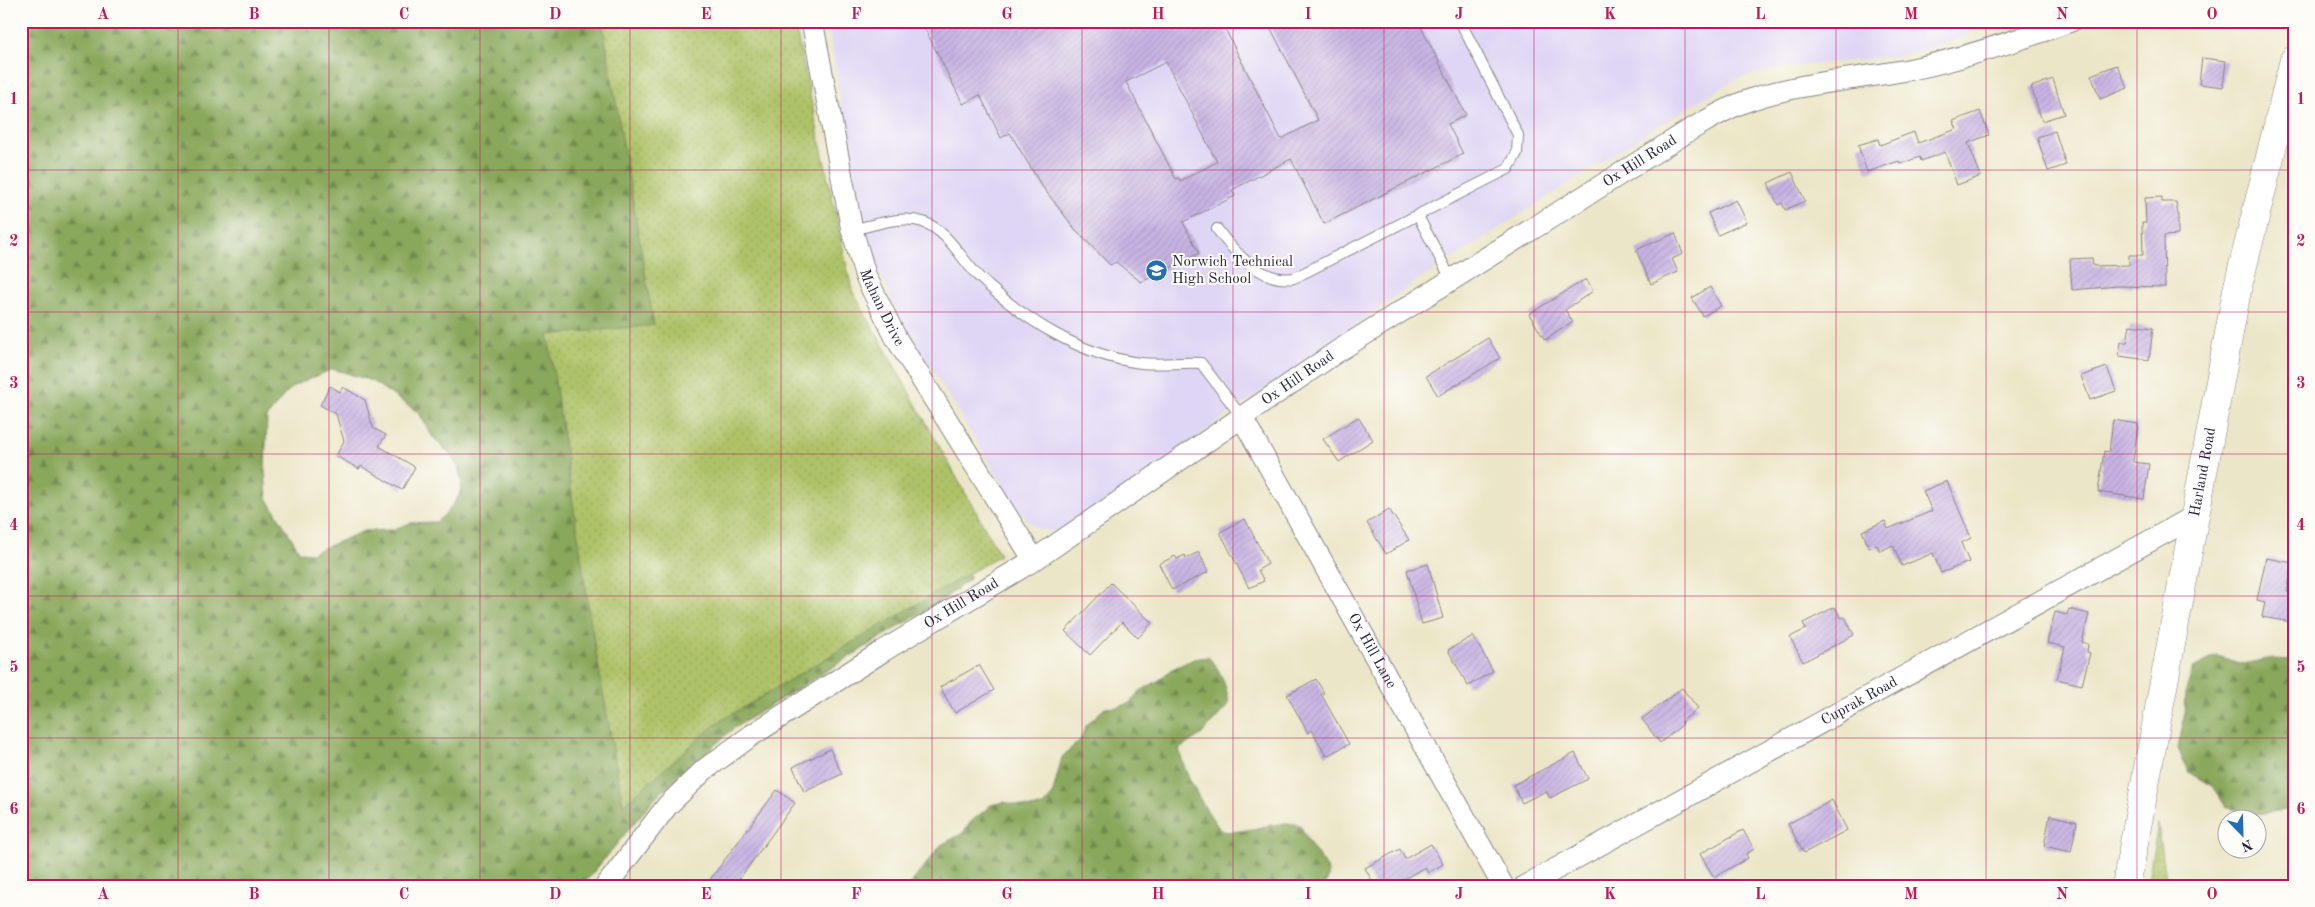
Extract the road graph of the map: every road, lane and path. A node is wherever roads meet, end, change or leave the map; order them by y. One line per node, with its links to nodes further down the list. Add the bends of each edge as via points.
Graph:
1 (812, 21): 7 (street, Mahan Drive)
2 (1460, 21): 5 (lane, via 1516,129 1517,153 1503,172)
3 (2072, 21): 8 (street, Ox Hill Road, via 1951,60 1792,88 1733,106)
4 (2294, 60): 10 (main road, Harland Road, via 2238,290)
5 (1418, 216): 6 (lane, via 1300,276 1287,279 1268,275 1251,264); 8 (lane)
6 (1217, 229)
7 (852, 230): 9 (lane, via 906,220 933,227 994,290 1046,328 1081,345 1132,362 1201,364); 11 (street, Mahan Drive, via 866,277 896,338)
8 (1451, 279): 9 (street, Ox Hill Road)
9 (1242, 416): 11 (street, Ox Hill Road); 13 (street, Ox Hill Lane)
10 (2195, 516): 14 (street, Cuprak Road); 15 (main road, Harland Road)
11 (1034, 560): 12 (street, Ox Hill Road, via 815,694 725,754 667,806)
12 (606, 886)
13 (1504, 886)
14 (1525, 886)
15 (2126, 886)

